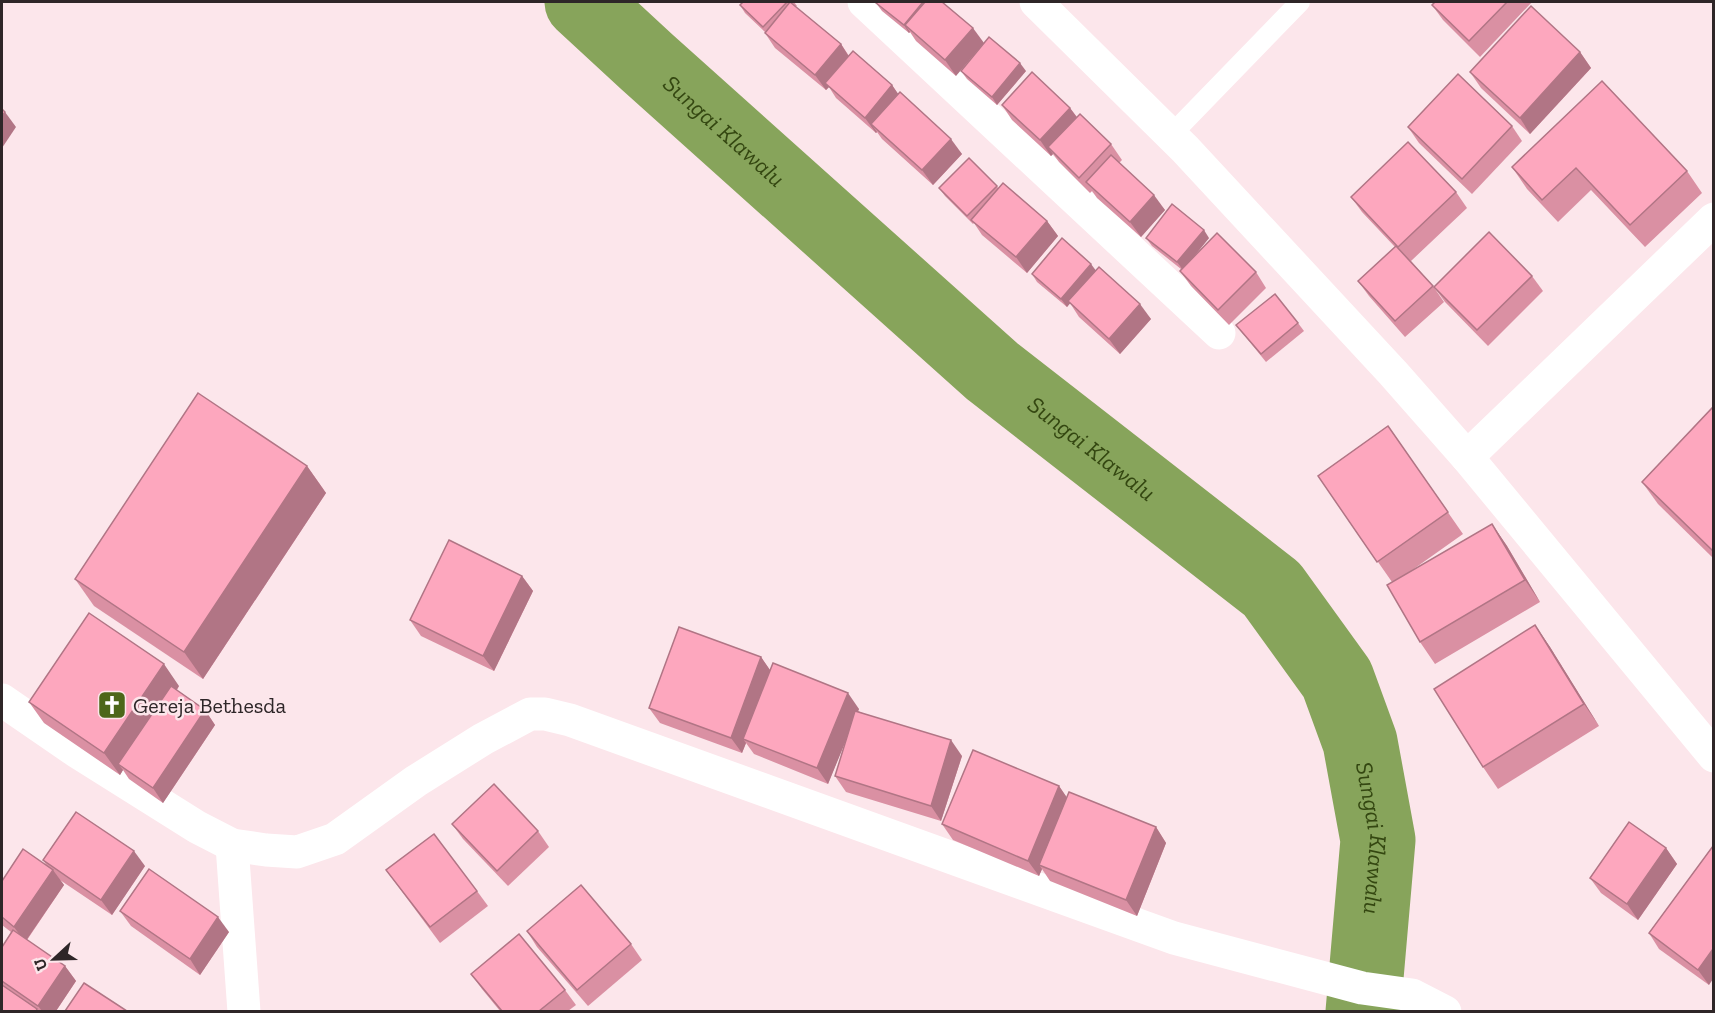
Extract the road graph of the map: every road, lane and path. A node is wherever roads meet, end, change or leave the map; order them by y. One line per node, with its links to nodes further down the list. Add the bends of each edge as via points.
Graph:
1 (864, 2): 6 (street)
2 (1036, 2): 4 (street)
3 (1300, 2): 4 (lane)
4 (1171, 135): 7 (street)
5 (1713, 219): 7 (street)
6 (1218, 333)
7 (1467, 457): 9 (street)
8 (2, 700): 10 (street, via 76,751)
9 (1713, 756)
10 (232, 845): 11 (street, via 297,852 335,839 483,739 530,714 545,714 1174,939); 12 (street)
11 (1395, 996): 13 (street)
12 (244, 1011)
13 (1445, 1011)

